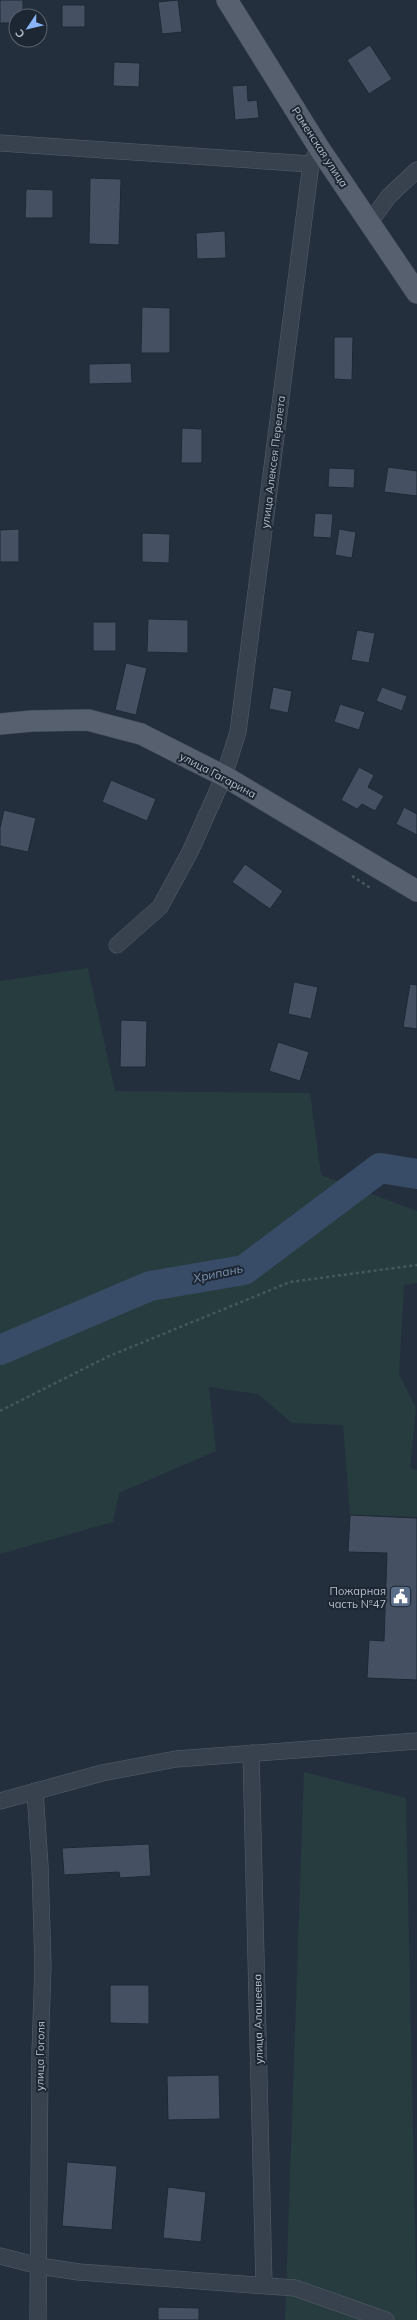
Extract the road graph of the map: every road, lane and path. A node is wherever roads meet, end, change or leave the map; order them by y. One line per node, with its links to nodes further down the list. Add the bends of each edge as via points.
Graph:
1 (227, 0): 3 (main road, Раменская улица)
2 (0, 143): 3 (street)
3 (315, 156): 5 (main road, Раменская улица); 8 (street, улица Алексея Перелета, via 238,732)
4 (417, 170): 5 (street, via 389,196)
5 (370, 222): 6 (main road, Раменская улица)
6 (417, 293)
7 (0, 724): 8 (main road, улица Гагарина, via 88,720 141,734)
8 (224, 776): 11 (main road, улица Гагарина); 12 (street, улица Алексея Перелета, via 190,852 160,907)
9 (348, 873): 10 (path)
10 (372, 889)
11 (417, 891)
12 (117, 945)
13 (417, 1265): 14 (path, via 290,1282 107,1357)
14 (0, 1411)
15 (417, 1741): 16 (street)
16 (251, 1753): 17 (street, via 176,1759 102,1773); 21 (street, улица Алашеева)
17 (35, 1791): 18 (street); 20 (street, улица Гоголя, via 43,1966)
18 (0, 1801)
19 (0, 2256): 20 (street)
20 (39, 2266): 21 (street, via 79,2272); 22 (street, улица Гоголя)
21 (264, 2284): 23 (street, via 295,2288)
22 (38, 2320)
23 (386, 2320)

